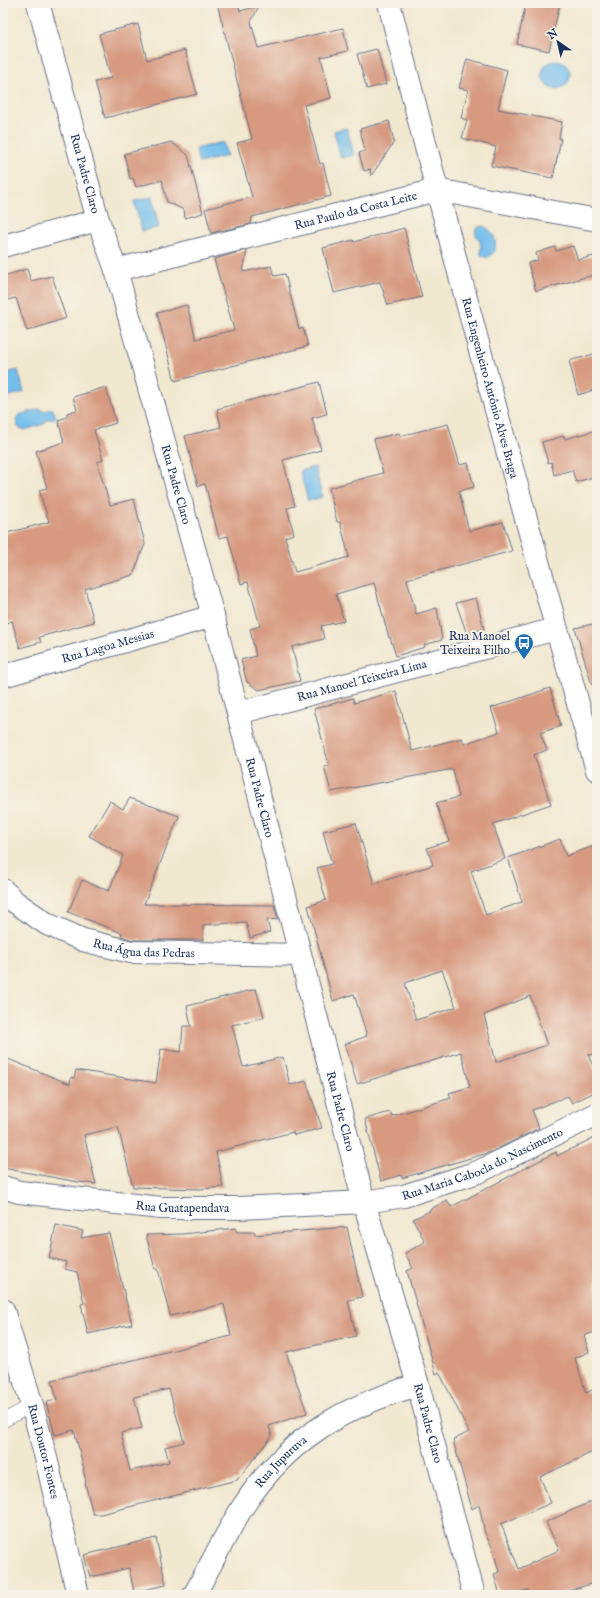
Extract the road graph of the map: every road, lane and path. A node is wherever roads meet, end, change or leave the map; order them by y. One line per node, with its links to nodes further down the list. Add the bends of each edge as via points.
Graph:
1 (38, 3): 4 (street, Rua Padre Claro)
2 (389, 3): 3 (street, Rua Engenheiro Antônio Alves Braga)
3 (437, 190): 5 (street, Rua Paulo da Costa Leite); 7 (street, Rua Paulo da Costa Leite); 9 (street, Rua Engenheiro Antônio Alves Braga)
4 (98, 220): 6 (street); 7 (street, Rua Padre Claro)
5 (597, 220)
6 (3, 246)
7 (116, 270): 8 (street, Rua Padre Claro)
8 (213, 616): 10 (street, Rua Lagoa Messias); 11 (street, Rua Padre Claro)
9 (556, 629): 11 (street, Rua Manoel Teixeira Lima); 12 (street, Rua Engenheiro Antônio Alves Braga)
10 (3, 676)
11 (238, 714): 14 (street, Rua Padre Claro)
12 (597, 770)
13 (3, 890): 14 (street, Rua Água das Pedras, via 15,902 47,924 82,940 131,952)
14 (300, 955): 17 (street, Rua Padre Claro)
15 (597, 1114): 17 (street, Rua Maria Cabocla do Nascimento, via 478,1172 404,1196)
16 (3, 1187): 17 (street, Rua Guatapendava, via 35,1194 160,1208 239,1208)
17 (364, 1202): 19 (street, Rua Padre Claro)
18 (3, 1310): 20 (street, Rua Doutor Fontes)
19 (418, 1385): 23 (street, Rua Jupuruva, via 391,1392 357,1406 327,1422 301,1441 261,1482 245,1504); 24 (street, Rua Padre Claro)
20 (32, 1405): 21 (lane); 22 (street, Rua Doutor Fontes)
21 (3, 1421)
22 (78, 1595)
23 (194, 1595)
24 (474, 1595)

